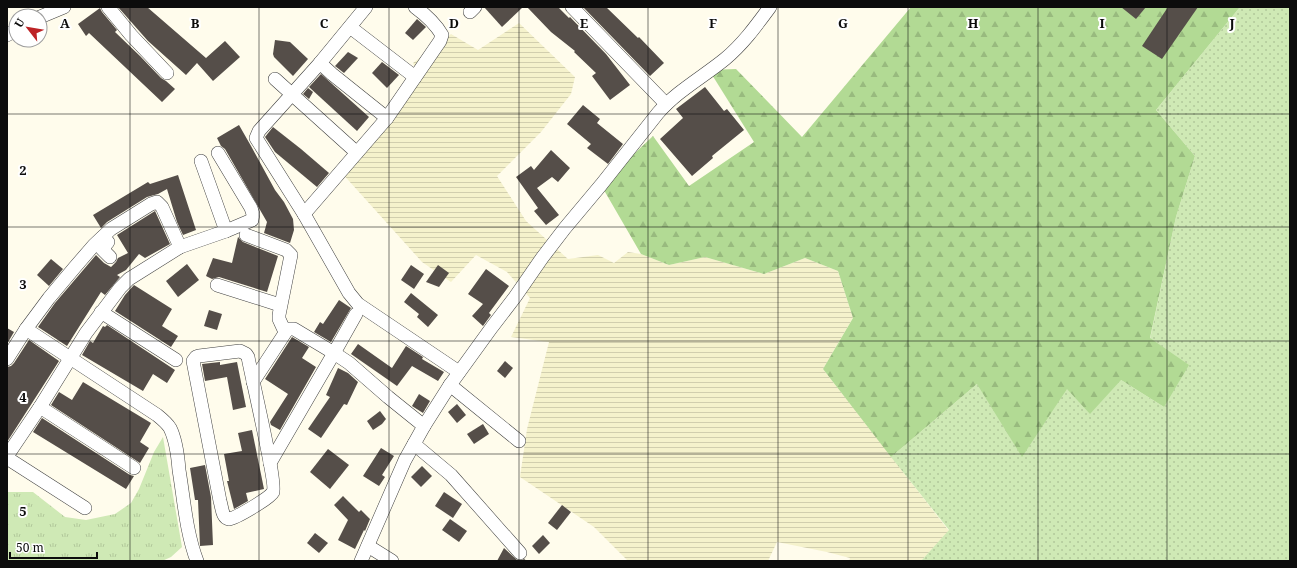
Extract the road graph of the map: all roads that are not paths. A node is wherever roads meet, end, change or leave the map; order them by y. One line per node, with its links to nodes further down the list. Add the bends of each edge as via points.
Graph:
1 (64, 7): 7 (street)
2 (108, 7): 10 (street)
3 (366, 7): 8 (street)
4 (415, 7): 11 (street, via 431,19 442,35)
5 (572, 7): 14 (street)
6 (770, 7): 14 (street, via 742,44 726,59)
7 (48, 14)
8 (350, 27): 9 (street); 11 (street)
9 (320, 63): 13 (street); 15 (street)
10 (167, 73)
11 (415, 77): 15 (street)
12 (275, 79): 13 (street)
13 (292, 95): 16 (street); 19 (street, via 259,131 256,138)
14 (666, 104): 35 (street, via 565,228 516,298)
15 (387, 118): 16 (street)
16 (356, 152): 19 (street)
17 (218, 153): 20 (street, via 253,214 252,220)
18 (201, 160): 20 (street)
19 (304, 214): 35 (street, via 349,293 358,304)
20 (226, 231): 23 (street)
21 (246, 235): 26 (street, via 290,253)
22 (103, 237): 23 (street, via 111,229 157,202 162,207); 24 (street, via 108,242 102,249); 29 (street, via 49,298)
23 (180, 247): 27 (street, via 129,279)
24 (110, 257)
25 (217, 286): 26 (street)
26 (280, 305): 30 (street, via 279,320)
27 (101, 312): 32 (street); 34 (street)
28 (356, 314): 31 (street)
29 (26, 329): 32 (street); 33 (street)
30 (285, 332): 31 (street, via 294,329); 36 (street)
31 (334, 353): 39 (street); 43 (street)
32 (70, 357): 38 (street); 48 (street, via 157,415 169,427 178,457 187,522)
33 (7, 359)
34 (176, 360)
35 (459, 372): 37 (street)
36 (253, 382): 43 (street); 43 (street, via 248,357 242,351 207,354 194,359 211,457 225,518 232,519 269,497 274,485)
37 (450, 385): 39 (street); 40 (street)
38 (40, 407): 42 (street); 44 (street)
39 (424, 426): 41 (street)
40 (519, 442)
41 (414, 444): 46 (street); 47 (street, via 451,476)
42 (7, 457): 45 (street)
43 (270, 463)
44 (134, 468)
45 (85, 508)
46 (368, 546): 49 (street); 50 (street)
47 (520, 553)
48 (196, 561)
49 (361, 561)
50 (392, 561)

